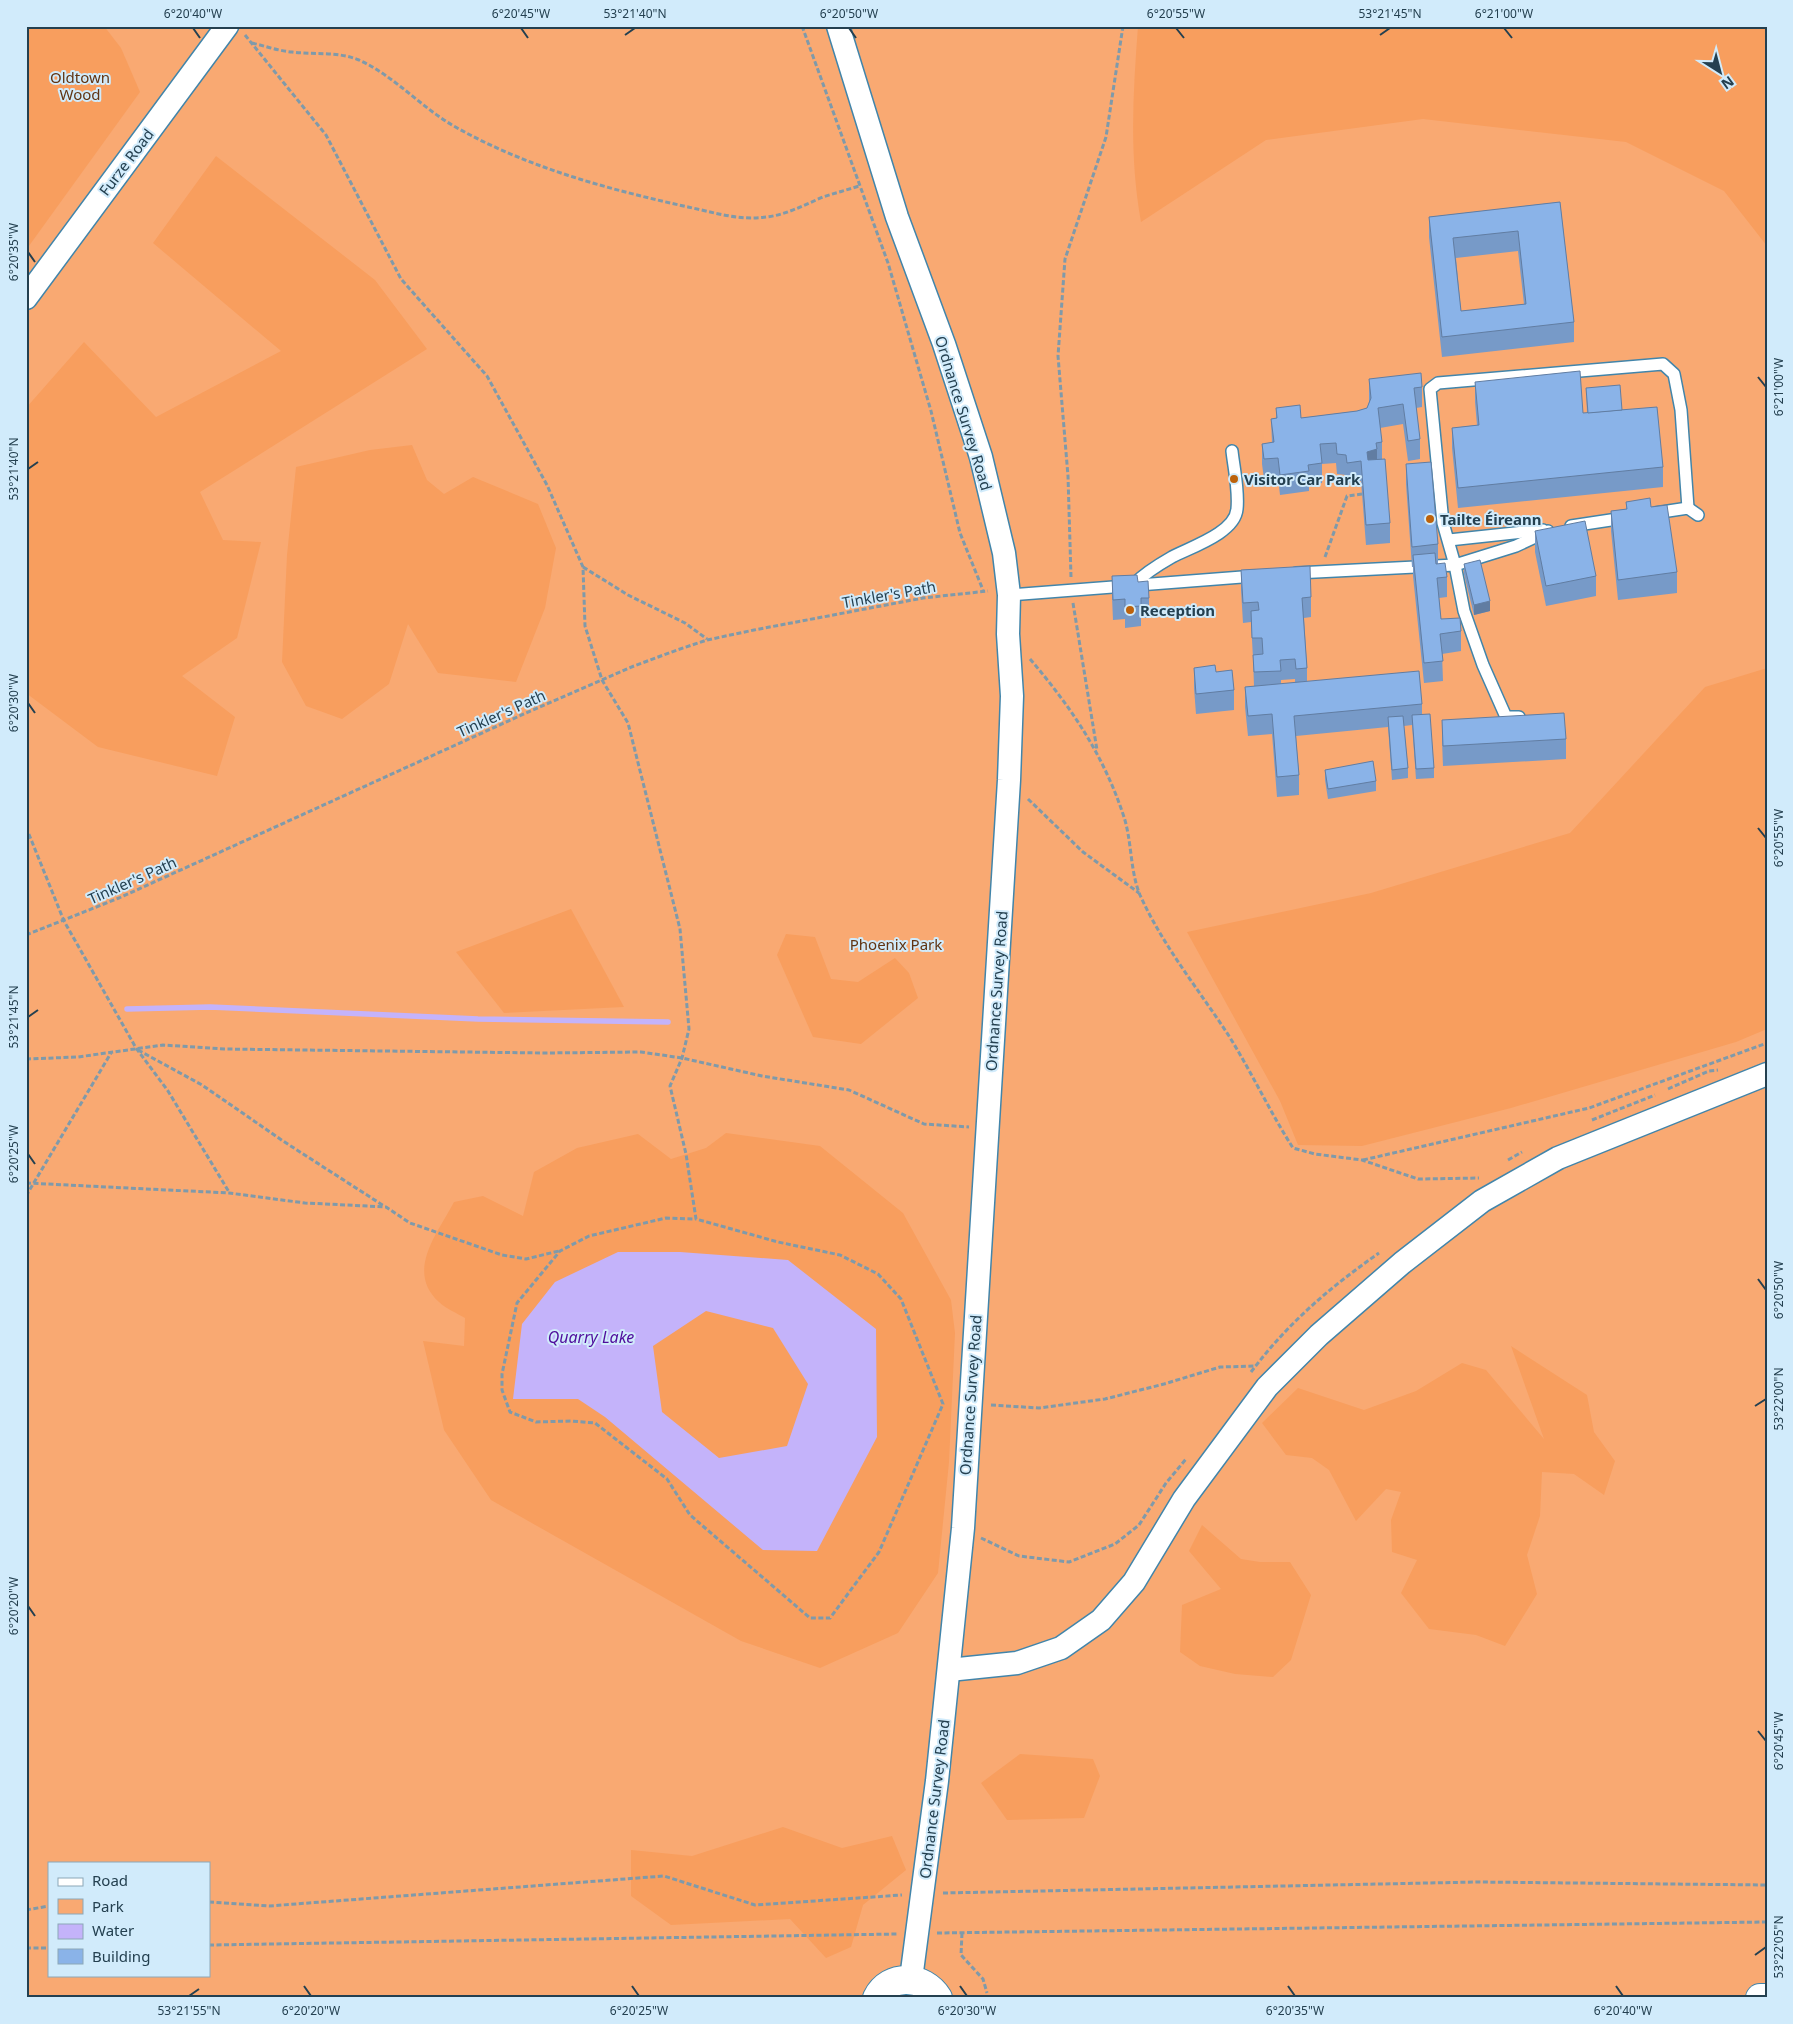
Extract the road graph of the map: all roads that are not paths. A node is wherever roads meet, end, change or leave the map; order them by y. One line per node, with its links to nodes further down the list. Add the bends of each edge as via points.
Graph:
1 (838, 26): 11 (street, Ordnance Survey Road, via 897,217 981,457 1004,553)
2 (235, 29): 3 (street, Furze Road)
3 (26, 298)
4 (1232, 451): 10 (lane, via 1237,509 1234,521 1214,537 1172,557)
5 (1688, 508): 6 (lane); 7 (lane); 8 (lane, via 1682,410 1674,374 1663,364 1438,383 1430,389 1443,523)
6 (1698, 515)
7 (1552, 529): 8 (lane); 9 (lane, via 1516,546)
8 (1449, 540): 9 (lane)
9 (1455, 565): 10 (lane); 12 (lane, via 1464,610 1502,718)
10 (1134, 584): 11 (lane)
11 (1008, 594): 14 (street, Ordnance Survey Road, via 1012,696 1008,780 963,1528)
12 (1532, 717)
13 (1767, 1074): 14 (street, via 1558,1158 1482,1201 1394,1270 1319,1335 1267,1387 1184,1499 1134,1582 1101,1620 1062,1648 1017,1662)
14 (949, 1670): 15 (street, Ordnance Survey Road)
15 (911, 1979): 16 (street, via 886,1986); 17 (street, via 926,1985)
16 (877, 1998)
17 (938, 1998)
18 (1760, 1998): 19 (street)
19 (1767, 1998)

